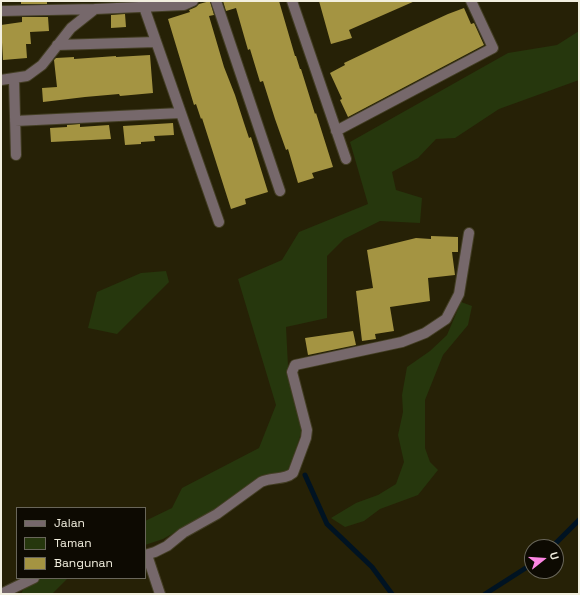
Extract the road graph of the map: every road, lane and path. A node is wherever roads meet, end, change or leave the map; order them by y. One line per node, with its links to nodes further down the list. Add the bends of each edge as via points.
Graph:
1 (216, 1): 17 (street)
2 (292, 1): 14 (street)
3 (471, 1): 14 (street, via 493,48)
4 (187, 2): 5 (street)
5 (144, 7): 6 (street); 8 (street)
6 (95, 9): 7 (street); 9 (street, via 71,28)
7 (1, 11)
8 (156, 42): 9 (street); 12 (street)
9 (57, 45): 10 (street, via 42,65 27,76)
10 (14, 78): 11 (street); 13 (street)
11 (1, 80)
12 (181, 113): 13 (street); 18 (street)
13 (15, 121): 15 (street)
14 (336, 132): 16 (street)
15 (16, 155)
16 (346, 159)
17 (280, 192)
18 (219, 222)
19 (469, 233): 20 (street, via 459,294 446,319 426,333 402,342 295,365 292,372 307,430 293,473 261,482 167,546)
20 (146, 555): 23 (street)
21 (32, 579): 22 (street)
22 (1, 594)
23 (160, 594)

